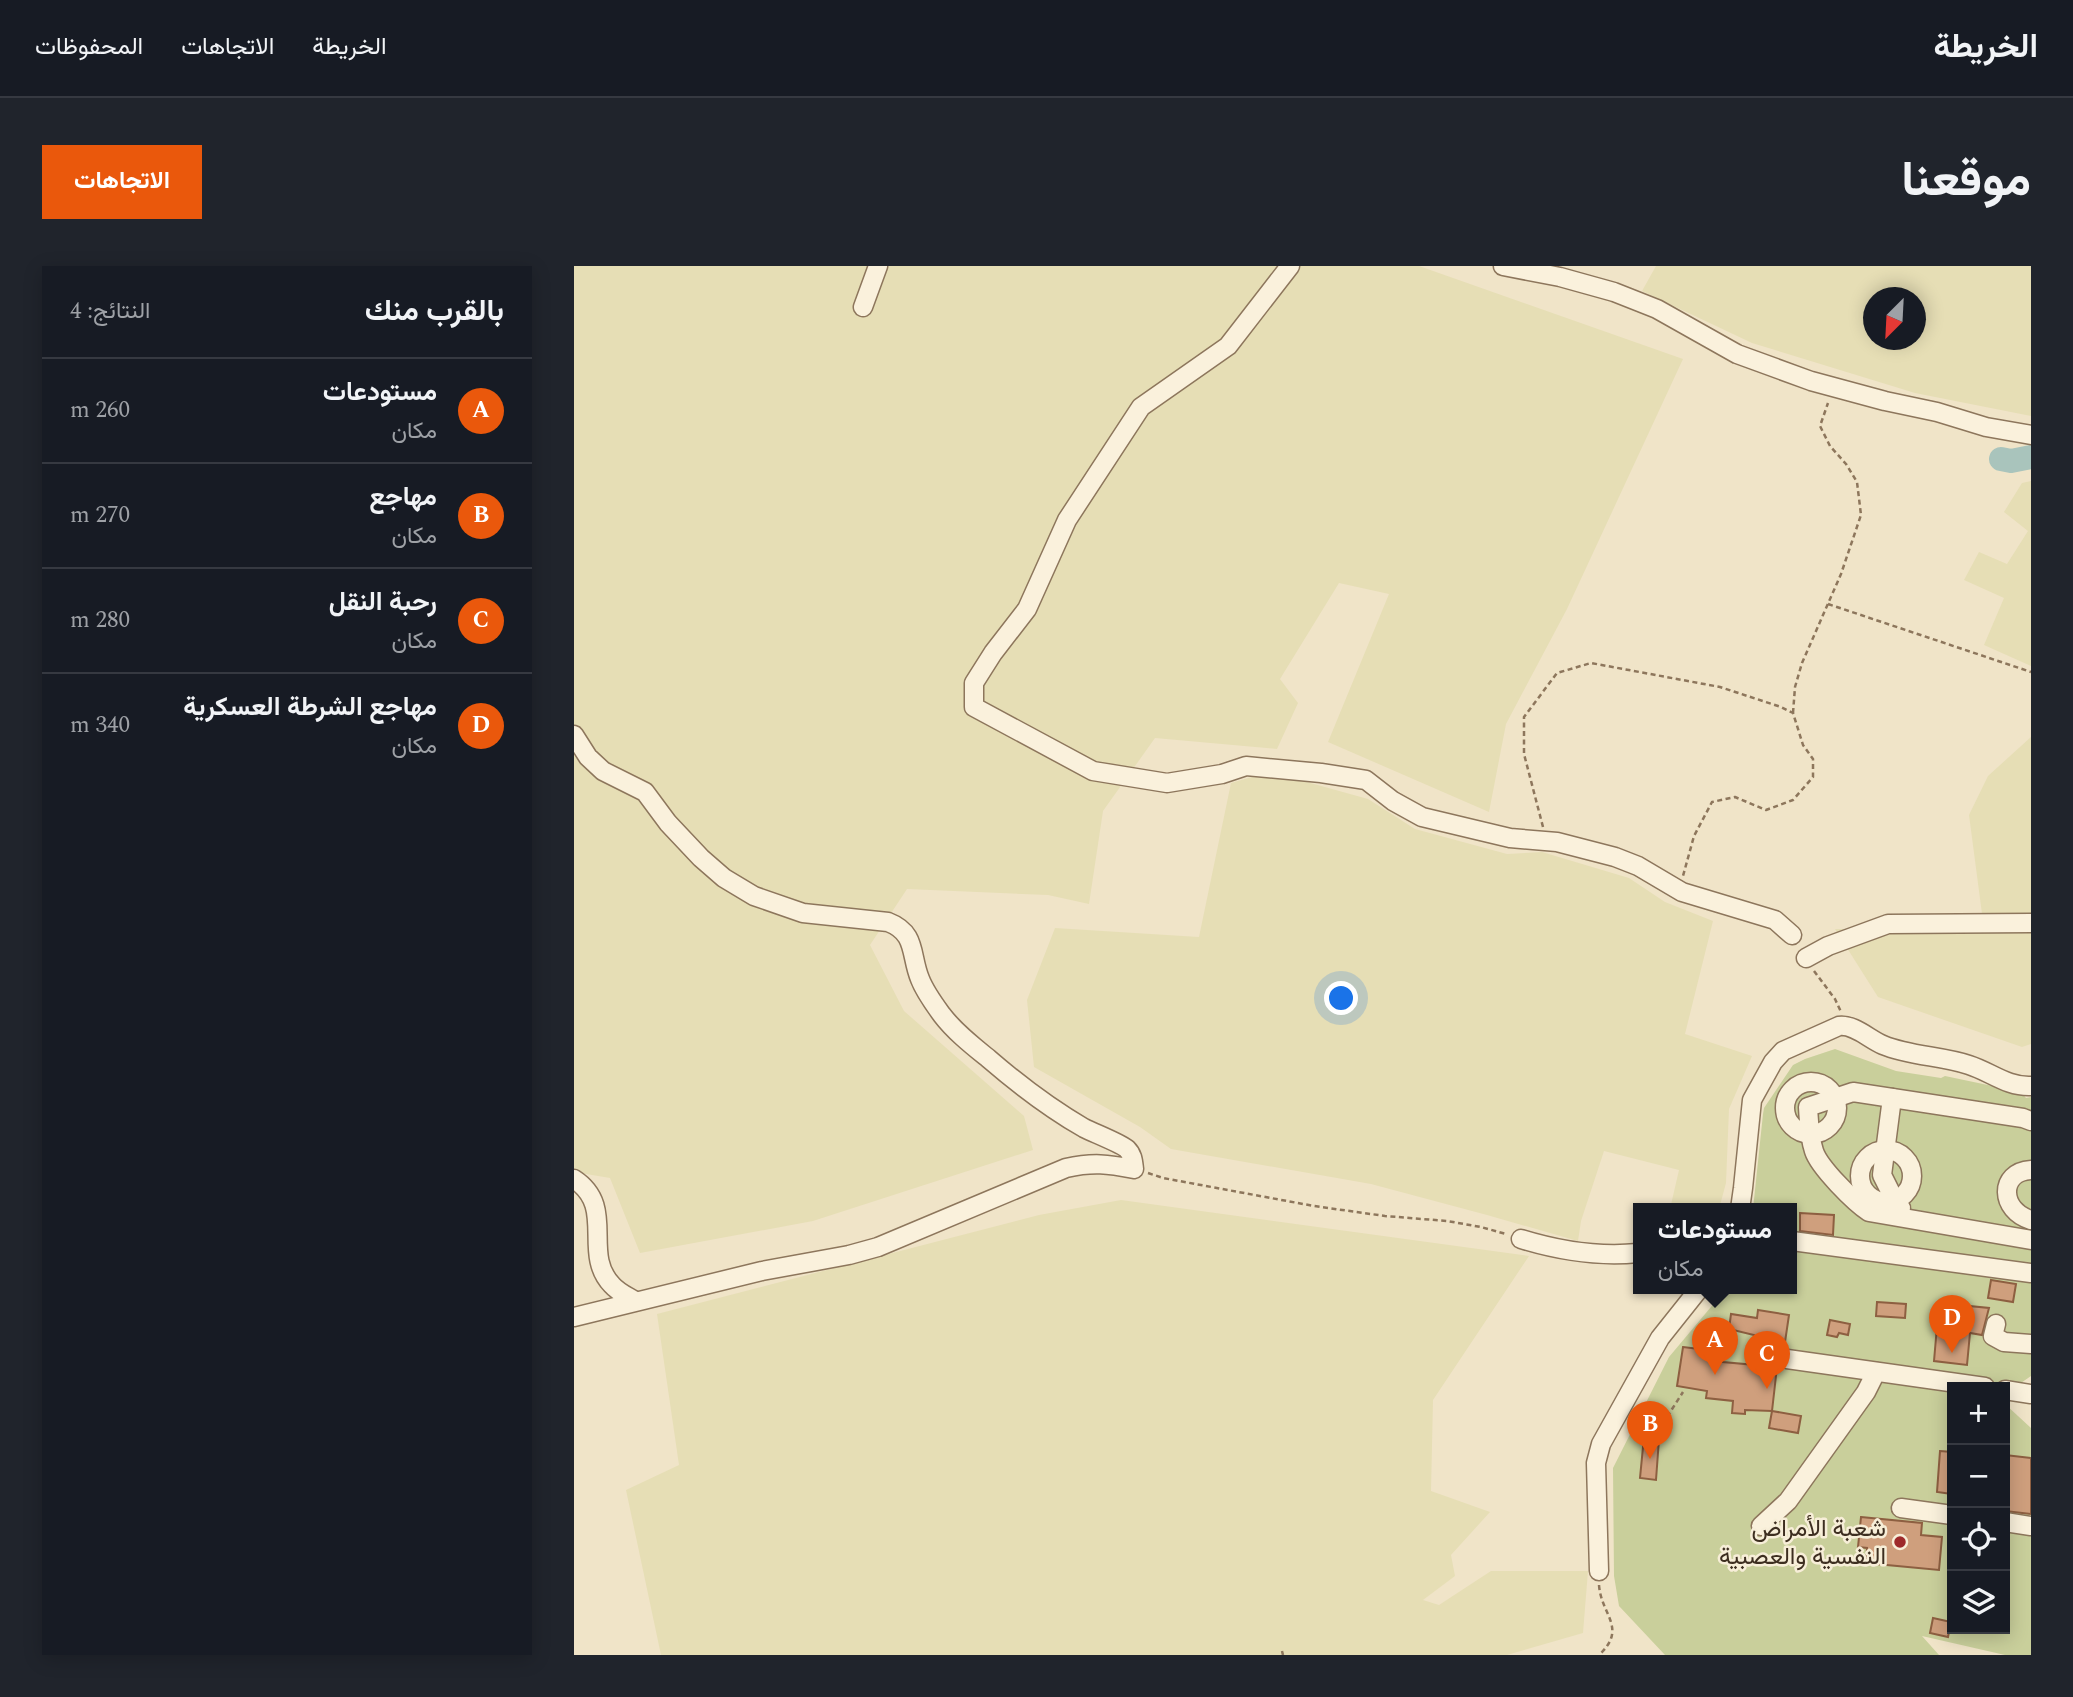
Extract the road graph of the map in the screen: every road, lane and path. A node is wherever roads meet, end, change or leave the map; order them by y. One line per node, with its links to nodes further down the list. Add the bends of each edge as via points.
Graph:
1 (878, 266): 4 (street)
2 (1290, 266): 11 (street, via 1228,346 1141,407 1067,520 1027,609 974,683 974,707 1093,771 1167,783 1246,766 1321,773 1366,780 1422,817 1510,838)
3 (1503, 266): 5 (street, via 1614,292 1657,309 1737,354)
4 (863, 307)
5 (1836, 388): 6 (street, via 1986,428); 7 (path, via 1820,426 1857,482 1861,515)
6 (2031, 435)
7 (1828, 604): 8 (path); 9 (path, via 1802,663)
8 (2031, 672)
9 (1793, 713): 11 (path, via 1720,687 1591,663 1557,673 1524,717 1524,754); 12 (path, via 1812,759 1813,777 1793,800 1766,810 1735,797 1712,802 1694,836)
10 (574, 735): 23 (street, via 588,757 645,792 701,858 754,896 803,913 899,926 908,936 928,994 961,1036 1060,1113 1122,1145)
11 (1546, 840): 12 (street, via 1638,866)
12 (1679, 890): 14 (street, via 1775,920)
13 (2031, 923): 15 (street, via 1888,924)
14 (1792, 935)
15 (1806, 958): 16 (path)
16 (1847, 1025): 17 (street, via 1886,1046 1971,1065 2009,1084); 27 (street, via 1783,1051 1773,1062 1752,1100)
17 (2031, 1086)
18 (1834, 1098): 19 (street, via 1853,1092); 21 (street, via 1834,1120 1825,1130); 21 (street, via 1808,1107)
19 (1892, 1098): 20 (street); 22 (street)
20 (2031, 1121)
21 (1810, 1134): 29 (street, via 1820,1162 1857,1204 1869,1212)
22 (1885, 1150): 26 (street, via 1882,1175); 26 (street, via 1901,1155 1912,1179 1907,1192)
23 (1135, 1169): 31 (path, via 1270,1199 1447,1221); 37 (street, via 1105,1163 1066,1168 878,1247)
24 (2031, 1170): 30 (street, via 2022,1170 2007,1191 2017,1216)
25 (574, 1180): 37 (street, via 590,1193 596,1206 597,1246 604,1274 612,1286)
26 (1895, 1200): 29 (street)
27 (1741, 1203)
28 (2031, 1212): 30 (street)
29 (1910, 1219): 32 (street)
30 (2031, 1221)
31 (1521, 1239): 34 (street, via 1572,1252)
32 (2031, 1240)
33 (1797, 1242): 35 (street)
34 (1633, 1253)
35 (2031, 1273)
36 (1695, 1294): 53 (street, via 1660,1338 1601,1444 1596,1463)
37 (635, 1301): 38 (street)
38 (574, 1317)
39 (1996, 1324): 40 (street, via 1993,1336 2004,1342)
40 (2031, 1344)
41 (1787, 1359): 42 (street)
42 (1876, 1372): 43 (street); 51 (street, via 1788,1501)
43 (1948, 1382)
44 (2010, 1391): 46 (street)
45 (1683, 1392): 47 (path)
46 (2031, 1394)
47 (1658, 1431)
48 (1901, 1508): 49 (street)
49 (1947, 1514)
50 (2010, 1523): 52 (street)
51 (1761, 1526)
52 (2031, 1526)
53 (1599, 1571): 54 (path, via 1599,1595 1613,1632 1612,1641)
54 (1599, 1655)

